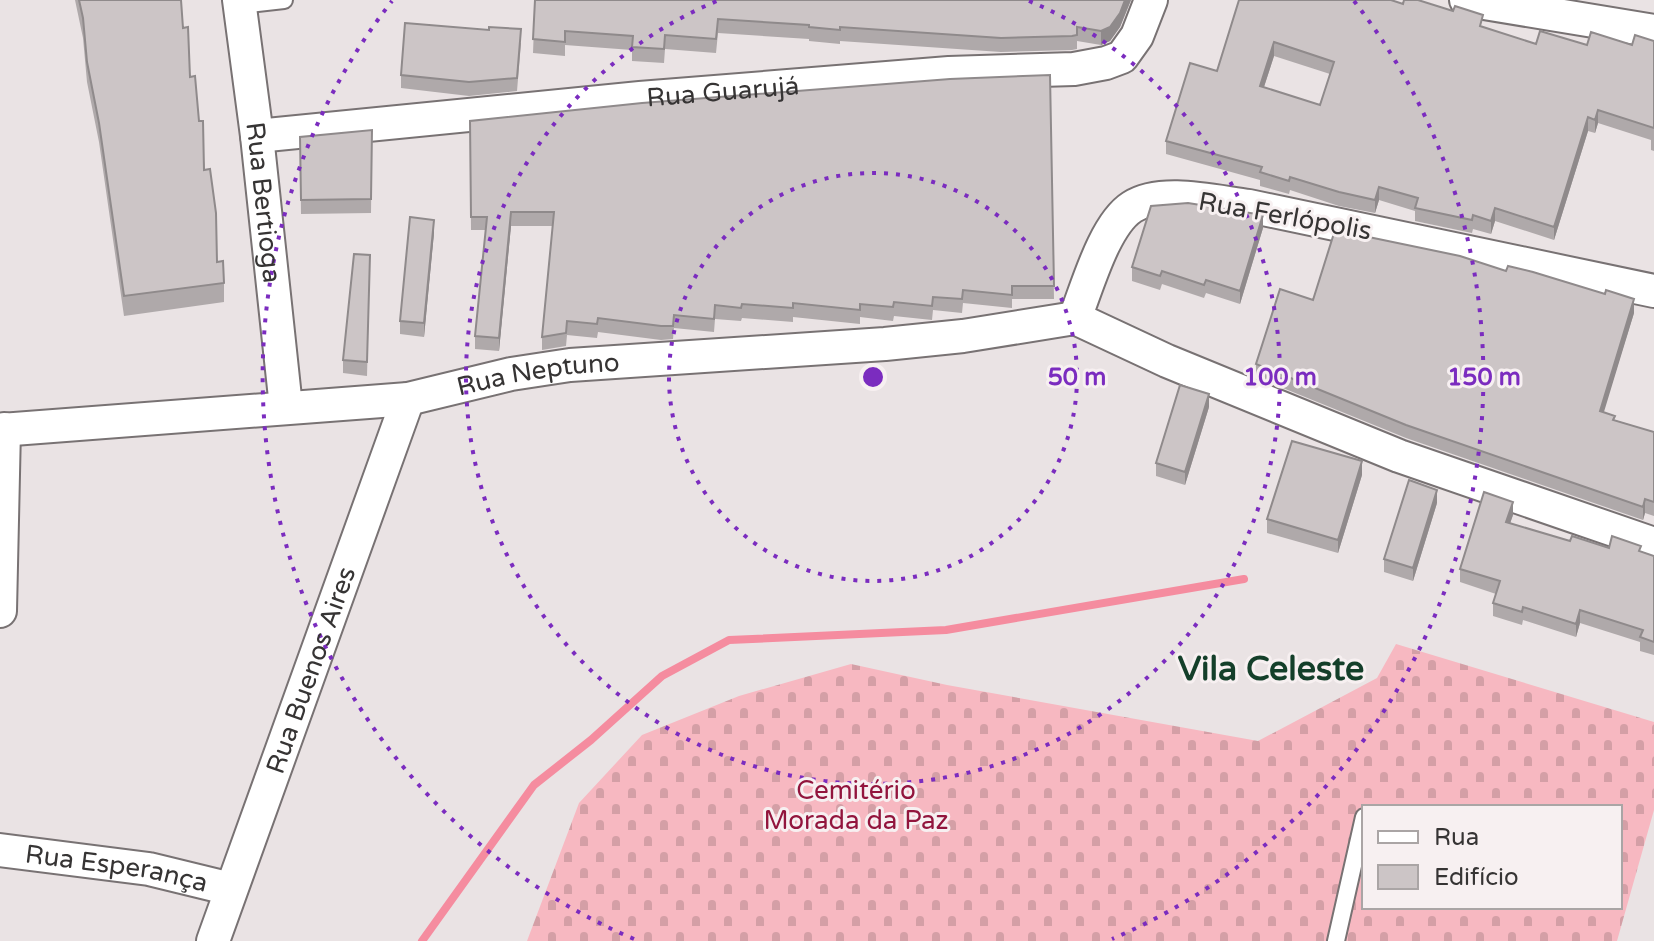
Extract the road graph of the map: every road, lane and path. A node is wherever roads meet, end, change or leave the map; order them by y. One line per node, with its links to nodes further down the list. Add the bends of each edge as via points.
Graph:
1 (284, 0): 4 (lane)
2 (1151, 0): 7 (street, Rua Guarujá, via 1122,57 1074,69 949,73 640,98)
3 (1466, 0): 5 (street)
4 (240, 3): 7 (street, Rua Bertioga)
5 (1588, 10): 6 (street)
6 (1654, 31)
7 (257, 136): 11 (street, Rua Bertioga)
8 (1654, 291): 9 (street, Rua Ferlópolis, via 1249,206 1160,198 1132,207 1121,217)
9 (1075, 318): 10 (street, Rua Neptuno, via 900,342 570,365); 13 (street, via 1399,456)
10 (408, 399): 11 (street, Rua Neptuno); 17 (street, Rua Buenos Aires)
11 (286, 407): 12 (street, Rua Neptuno)
12 (2, 429): 14 (street)
13 (1654, 544)
14 (0, 611)
15 (1362, 826): 19 (lane)
16 (0, 850): 17 (street, Rua Esperança, via 149,869)
17 (231, 889): 18 (street, Rua Buenos Aires)
18 (213, 941)
19 (1336, 941)

